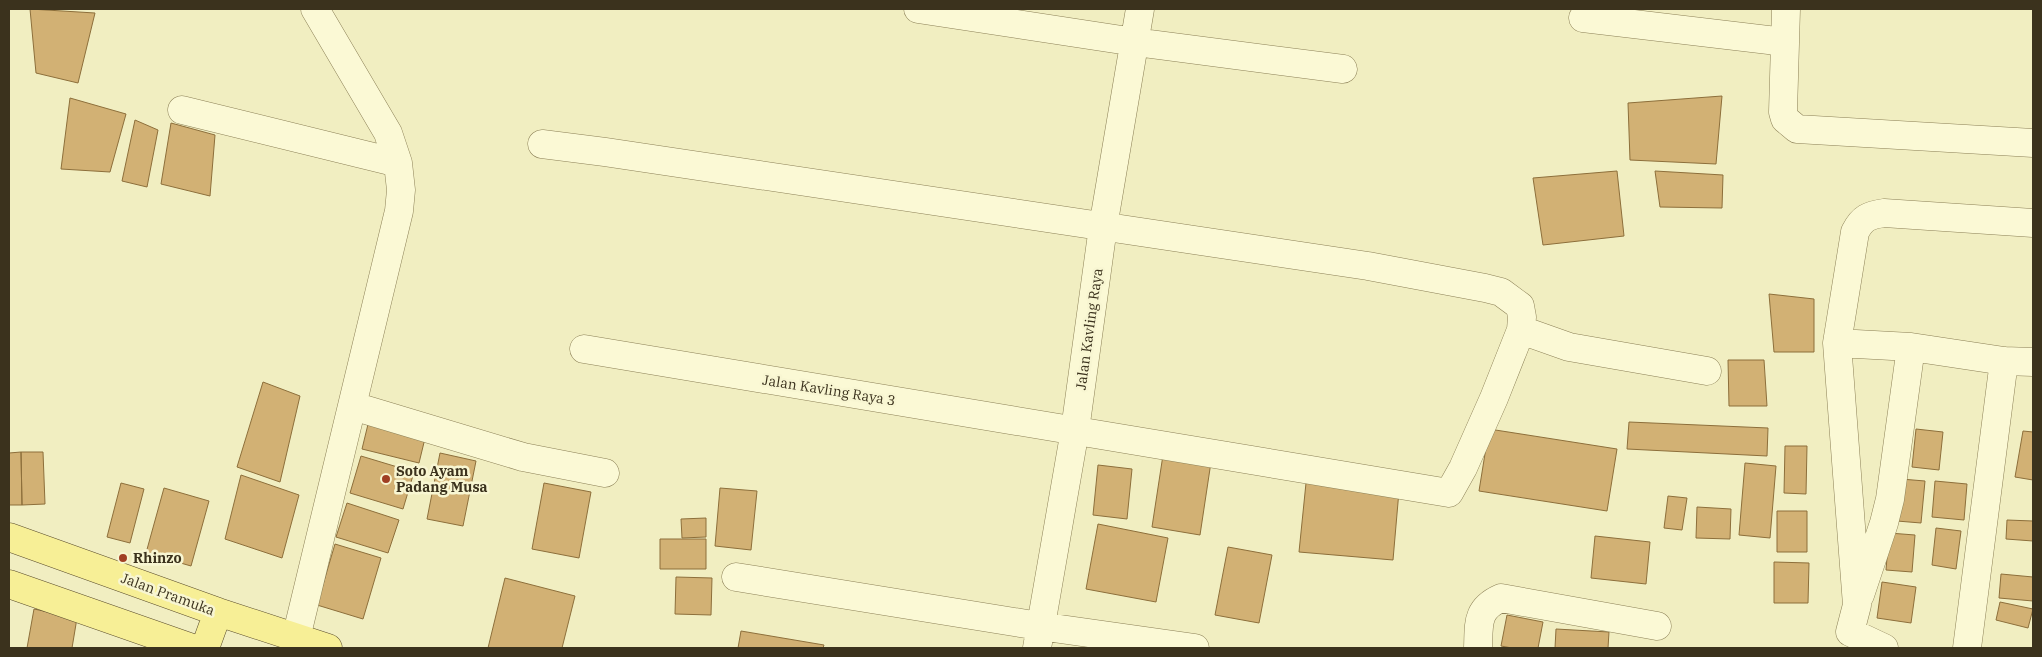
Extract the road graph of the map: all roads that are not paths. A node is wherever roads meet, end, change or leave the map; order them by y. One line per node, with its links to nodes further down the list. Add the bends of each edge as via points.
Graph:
1 (315, 9): 12 (street, via 388,133)
2 (918, 9): 6 (street)
3 (1140, 9): 6 (street, Jalan Kavling Raya)
4 (1786, 9): 7 (street)
5 (1583, 18): 7 (street)
6 (1135, 42): 8 (street); 14 (street, Jalan Kavling Raya)
7 (1785, 42): 10 (street, via 1784,112 1785,119 1797,130)
8 (1344, 69)
9 (182, 110): 12 (street)
10 (2033, 143)
11 (542, 144): 14 (street)
12 (398, 163): 22 (street, via 399,212)
13 (2033, 224): 16 (street, via 1871,214 1860,221 1855,232)
14 (1103, 228): 15 (street, via 1368,266 1485,288 1501,292 1520,306); 23 (street, Jalan Kavling Raya)
15 (1521, 330): 21 (street, via 1569,347); 23 (street, Jalan Kavling Raya 3, via 1494,398 1449,493)
16 (1837, 343): 17 (street); 28 (street)
17 (1911, 347): 19 (street); 28 (street, via 1890,499)
18 (584, 349): 23 (street, Jalan Kavling Raya 3)
19 (2004, 361): 20 (street); 40 (street)
20 (2033, 362)
21 (1708, 371)
22 (354, 406): 24 (street, via 523,457); 32 (street)
23 (1075, 430): 31 (street, Jalan Kavling Raya)
24 (605, 473)
25 (9, 537): 29 (main road, Jalan Pramuka)
26 (736, 577): 31 (street)
27 (9, 584): 34 (main road)
28 (1857, 606): 33 (street)
29 (218, 612): 32 (main road, Jalan Pramuka); 35 (main road)
30 (1657, 626): 38 (street, via 1501,598 1489,603 1480,615)
31 (1038, 637): 37 (street)
32 (296, 638): 36 (main road, Jalan Pramuka)
33 (1849, 640): 39 (street)
34 (192, 648)
35 (205, 648)
36 (328, 648)
37 (1195, 648)
38 (1478, 648)
39 (1884, 648)
40 (1967, 648)

